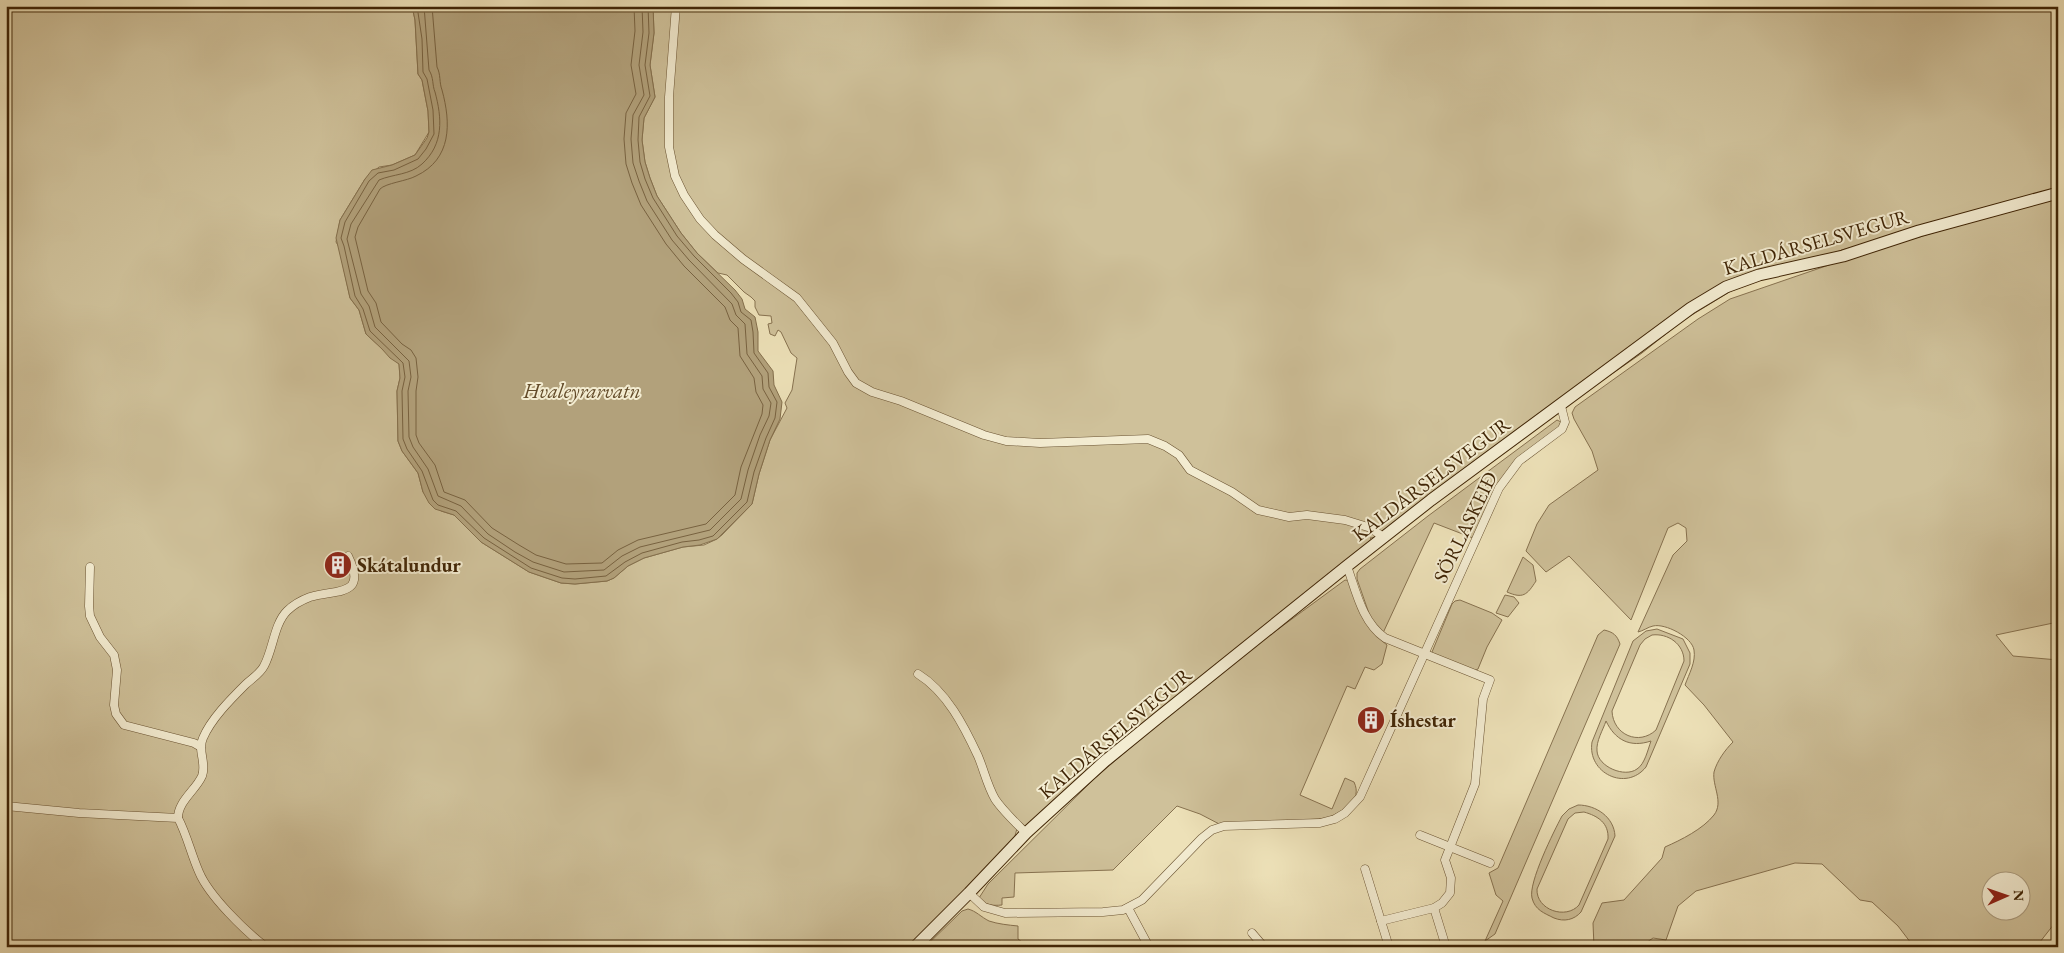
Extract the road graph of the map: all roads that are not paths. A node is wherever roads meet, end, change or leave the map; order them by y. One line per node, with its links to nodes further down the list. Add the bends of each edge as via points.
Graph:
1 (676, 6): 4 (street, via 668,108 669,147 675,176 691,206 715,235 742,259 797,298 833,343 856,383 872,392 1006,442 1148,439 1179,455 1190,470 1258,510 1289,517 1307,515 1345,520 1370,528)
2 (2058, 193): 3 (street, KALDÁRSELSVEGUR, via 1726,287 1661,328)
3 (1561, 406): 4 (street, KALDÁRSELSVEGUR); 8 (street, SÖRLASKEIÐ, via 1565,422 1562,429 1519,461 1499,488)
4 (1384, 538): 6 (street, KALDÁRSELSVEGUR)
5 (348, 556): 10 (street, via 354,571 352,586 337,593 309,598 286,612 264,666 213,722)
6 (1347, 566): 8 (street, via 1375,632); 13 (street, KALDÁRSELSVEGUR, via 1128,742)
7 (90, 567): 10 (street, via 90,616 114,655 117,670 116,714 124,725)
8 (1424, 654): 15 (street, via 1490,680 1483,699 1475,784); 19 (street, SÖRLASKEIÐ, via 1360,797 1345,813 1320,823 1218,828 1202,838 1142,900)
9 (918, 674): 13 (street, via 955,713 995,799)
10 (201, 747): 12 (street, via 202,777 184,801)
11 (6, 806): 12 (street)
12 (178, 818): 23 (street, via 205,884)
13 (1026, 833): 18 (street, KALDÁRSELSVEGUR)
14 (1420, 835): 15 (street)
15 (1451, 847): 16 (street); 20 (street, via 1445,860 1451,888 1445,900)
16 (1490, 863)
17 (1364, 869): 21 (street)
18 (969, 893): 19 (street, SÖRLASKEIÐ, via 984,907 1005,913); 24 (street, KALDÁRSELSVEGUR)
19 (1128, 908): 25 (street)
20 (1434, 908): 21 (street); 28 (street)
21 (1381, 921): 27 (street)
22 (1252, 934): 26 (street)
23 (266, 947)
24 (915, 947)
25 (1149, 947)
26 (1264, 947)
27 (1390, 947)
28 (1446, 947)

